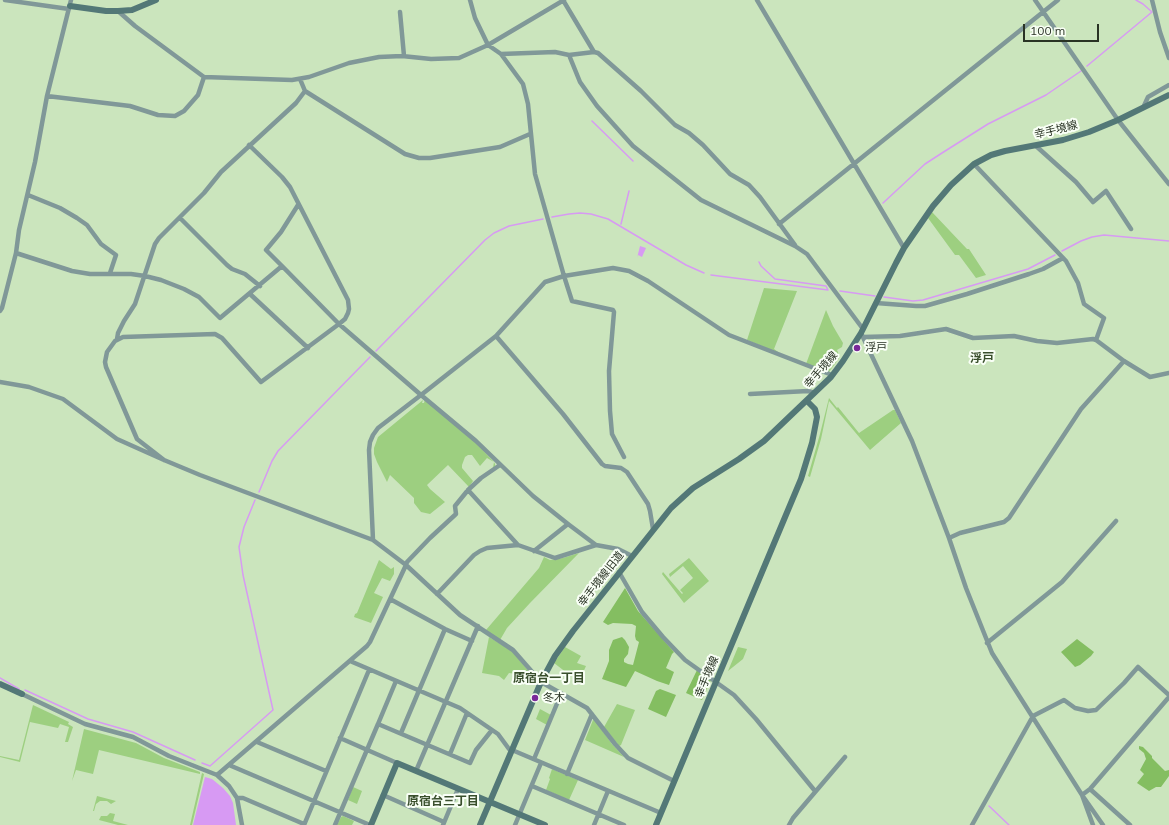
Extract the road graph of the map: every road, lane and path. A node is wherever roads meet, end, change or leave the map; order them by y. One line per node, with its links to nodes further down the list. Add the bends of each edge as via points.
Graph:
1 (5, 0): 9 (street)
2 (156, 0): 10 (main road, via 132,10)
3 (470, 0): 13 (street, via 475,18)
4 (564, 0): 13 (street); 14 (street)
5 (757, 0): 32 (street)
6 (1035, 0): 12 (street)
7 (1058, 0): 12 (street)
8 (1152, 0): 18 (street)
9 (70, 5): 10 (main road); 24 (street)
10 (118, 11): 19 (street)
11 (400, 12): 17 (street)
12 (1043, 12): 28 (street); 32 (street)
13 (488, 45): 15 (street); 17 (street, via 459,58 431,59)
14 (594, 52): 16 (street); 38 (street, via 636,86 675,125 703,145 730,174 749,185)
15 (501, 54): 16 (street, via 555,52); 29 (street, via 523,84 528,104)
16 (569, 55): 40 (street, via 580,82 633,146 701,200)
17 (404, 56): 20 (street, via 379,57 349,63)
18 (1169, 58)
19 (204, 77): 20 (street, via 292,80); 24 (street, via 198,95 176,116 158,115 130,106)
20 (300, 78): 22 (street)
21 (1169, 86): 27 (street, via 1148,97)
22 (305, 91): 29 (street, via 405,154 419,158 500,147); 30 (street, via 296,103)
23 (1169, 94): 25 (main road, 幸手境線)
24 (47, 96): 35 (street)
25 (1160, 99): 26 (street); 27 (main road, 幸手境線)
26 (1169, 99)
27 (1143, 108): 28 (main road, 幸手境線)
28 (1118, 120): 31 (main road, 幸手境線, via 1074,137); 34 (street)
29 (530, 134): 47 (street, via 535,174)
30 (249, 146): 36 (street, via 282,177); 37 (street, via 221,172)
31 (1036, 146): 33 (main road, 幸手境線, via 991,155); 39 (street, via 1076,182 1093,202 1106,191)
32 (854, 164): 38 (street); 41 (street)
33 (974, 164): 41 (main road, 幸手境線, via 933,206); 43 (street)
34 (1169, 184)
35 (28, 196): 42 (street); 45 (street, via 60,208 87,225 101,244 116,255)
36 (298, 205): 44 (street, via 266,250); 52 (street, via 348,300 348,313)
37 (180, 218): 46 (street, via 155,244); 48 (street, via 227,266 245,274)
38 (779, 224): 40 (street)
39 (1131, 229)
40 (795, 246): 53 (street, via 807,254)
41 (904, 248): 50 (main road, 幸手境線)
42 (16, 253): 45 (street, via 72,271 90,274); 51 (street)
43 (1063, 258): 50 (street, via 1029,274 925,306); 56 (street, via 1078,283 1084,304 1104,318)
44 (282, 266): 48 (street); 52 (street)
45 (110, 273): 46 (street)
46 (145, 276): 49 (street, via 184,289 199,297 220,318); 55 (street, via 135,304)
47 (564, 276): 54 (street, via 545,282); 60 (street, via 613,268 628,271 648,281 729,335); 66 (street, via 572,301 614,312 609,371 610,411 612,434)
48 (260, 286): 49 (street)
49 (250, 294): 57 (street)
50 (876, 303): 53 (main road, 幸手境線)
51 (0, 311)
52 (339, 324): 57 (street); 64 (street)
53 (863, 333): 56 (street, via 900,336 946,329 973,338 1014,336 1057,343 1081,339); 60 (main road, 幸手境線); 73 (street, via 912,441)
54 (496, 336): 64 (street); 72 (street, via 602,464 627,472 648,504)
55 (117, 339): 57 (street, via 219,335 261,382); 67 (street, via 107,352 106,368 137,439)
56 (1096, 340): 58 (street)
57 (308, 348)
58 (1124, 361): 59 (street, via 1150,377); 73 (street, via 1081,409 1009,518 1004,522)
59 (1169, 373)
60 (832, 375): 62 (main road, 幸手境線)
61 (0, 382): 67 (street, via 29,387 63,399 117,439)
62 (816, 392): 63 (street); 65 (main road, 幸手境線)
63 (750, 394)
64 (421, 395): 68 (street, via 476,441); 74 (street, via 378,428 370,442)
65 (807, 400): 72 (main road, 幸手境線旧道, via 752,451 693,488); 91 (main road, 幸手境線, via 817,412 817,417 807,462)
66 (624, 458)
67 (164, 460): 74 (street)
68 (500, 465): 69 (street); 71 (street)
69 (468, 490): 75 (street); 79 (street, via 455,506 456,514)
70 (1116, 521): 86 (street, via 1062,582)
71 (568, 524): 76 (street); 77 (street)
72 (653, 529): 78 (main road, 幸手境線旧道)
73 (949, 538): 86 (street)
74 (373, 540): 79 (street)
75 (518, 545): 77 (street); 81 (street, via 480,550)
76 (596, 546): 77 (street, via 555,558); 78 (street, via 618,549)
77 (534, 551)
78 (632, 556): 80 (main road, 幸手境線旧道)
79 (406, 565): 81 (street); 82 (street)
80 (619, 572): 90 (main road, 幸手境線旧道, via 555,656); 91 (street, via 642,612 663,637 685,660)
81 (437, 594): 83 (street, via 460,615)
82 (390, 599): 84 (street); 87 (street, via 370,642)
83 (478, 626): 85 (street); 90 (street, via 513,650)
84 (445, 629): 85 (street); 93 (street)
85 (472, 641): 97 (street)
86 (987, 643): 100 (street)
87 (350, 661): 88 (street); 105 (street)
88 (369, 670): 89 (street); 104 (street)
89 (396, 681): 93 (street); 101 (street)
90 (541, 682): 95 (street); 108 (main road, 幸手境線旧道)
91 (716, 682): 119 (main road, 幸手境線); 124 (street, via 745,707)
92 (0, 684): 94 (main road)
93 (420, 691): 97 (street); 103 (street)
94 (22, 694): 118 (street, via 86,724 133,737 169,756)
95 (561, 694): 99 (street); 111 (street)
96 (1169, 696): 100 (street, via 1138,667 1096,710 1074,708 1064,700); 122 (street)
97 (446, 702): 98 (street); 106 (street)
98 (467, 713): 102 (street); 109 (street)
99 (592, 714): 117 (street); 119 (street, via 628,758)
100 (1033, 716): 125 (street); 146 (street)
101 (378, 724): 103 (street); 107 (street)
102 (492, 730): 108 (street); 109 (street, via 476,750 470,763)
103 (402, 734): 106 (street)
104 (340, 738): 107 (street); 115 (street)
105 (257, 742): 114 (street); 115 (street)
106 (428, 744): 109 (street); 116 (street)
107 (368, 750): 112 (street); 130 (street)
108 (512, 750): 111 (street); 129 (main road, 幸手境線旧道)
109 (450, 754)
110 (845, 757): 124 (street)
111 (534, 759): 113 (street)
112 (397, 763): 116 (main road); 126 (main road)
113 (541, 763): 117 (street); 120 (street)
114 (229, 765): 118 (street); 128 (street)
115 (326, 771): 128 (street)
116 (416, 771): 121 (main road)
117 (567, 774): 123 (street)
118 (217, 775): 127 (street)
119 (674, 782): 131 (main road, 幸手境線)
120 (532, 786): 132 (street); 133 (street)
121 (458, 789): 129 (main road); 134 (street)
122 (1090, 789): 125 (street); 149 (street)
123 (608, 790): 131 (street); 133 (street)
124 (815, 791): 145 (street)
125 (1082, 795): 147 (street); 148 (street)
126 (383, 796): 134 (street); 138 (main road)
127 (237, 798): 135 (street); 136 (street, via 243,798)
128 (314, 801): 130 (street); 136 (street)
129 (490, 802): 132 (main road); 139 (main road, 幸手境線旧道)
130 (341, 812): 137 (street); 138 (street)
131 (661, 813): 144 (main road, 幸手境線)
132 (519, 814): 140 (street); 141 (main road)
133 (598, 814): 142 (street); 143 (street)
134 (444, 824)
135 (242, 825)
136 (304, 825)
137 (336, 825)
138 (371, 825)
139 (480, 825)
140 (515, 825)
141 (545, 825)
142 (594, 825)
143 (624, 825)
144 (656, 825)
145 (789, 825)
146 (972, 825)
147 (1093, 825)
148 (1103, 825)
149 (1130, 825)

